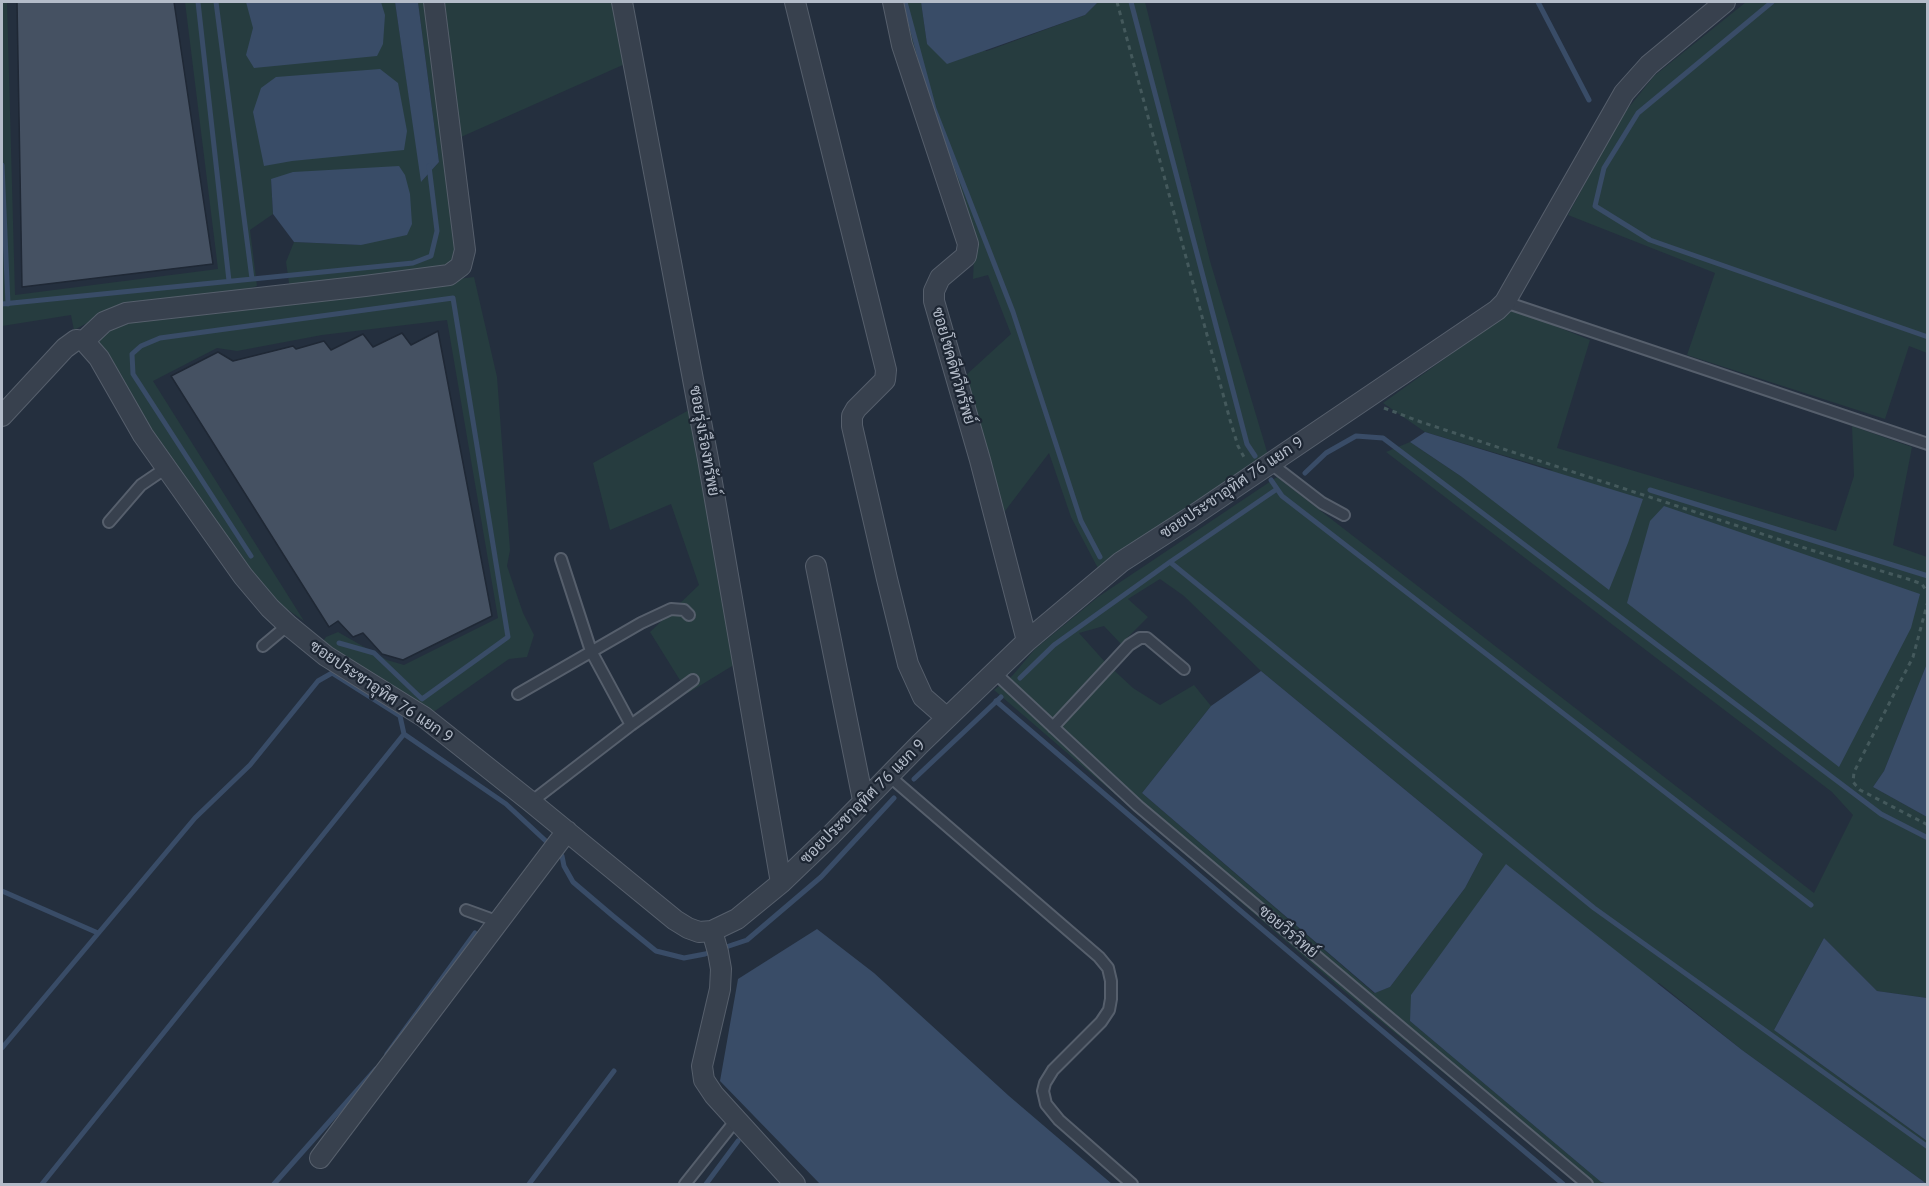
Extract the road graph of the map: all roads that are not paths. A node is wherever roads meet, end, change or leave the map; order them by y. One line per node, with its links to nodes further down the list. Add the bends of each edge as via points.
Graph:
1 (434, 2): 7 (street, via 465,250 461,266 449,275 126,313 104,322)
2 (622, 2): 32 (street, ซอยรุ่งเรืองทรัพย์, via 708,459)
3 (795, 2): 25 (street, via 886,370 885,380 856,409 852,426 908,664 923,697)
4 (893, 2): 18 (street, ซอยโชคดีทวีทรัพย์, via 902,45 968,244 966,256 940,278 934,301)
5 (1725, 2): 6 (street, ซอยประชาอุทิศ 76 แยก 9, via 1649,65 1624,93)
6 (1505, 302): 9 (lane); 10 (street, ซอยประชาอุทิศ 76 แยก 9)
7 (84, 341): 8 (street, via 76,340 65,348); 11 (street, ซอยประชาอุทิศ 76 แยก 9, via 99,358)
8 (2, 416)
9 (1928, 444)
10 (1270, 463): 12 (lane); 18 (street, ซอยประชาอุทิศ 76 แยก 9, via 1122,562)
11 (166, 468): 13 (lane, via 141,484); 17 (street, ซอยประชาอุทิศ 76 แยก 9, via 243,576)
12 (1344, 515)
13 (109, 522)
14 (561, 559): 20 (lane)
15 (816, 566): 29 (street)
16 (689, 615): 20 (lane, via 684,610 671,609)
17 (288, 625): 19 (lane); 30 (street, ซอยประชาอุทิศ 76 แยก 9, via 326,656 424,717)
18 (1027, 641): 22 (street, ซอยประชาอุทิศ 76 แยก 9)
19 (263, 646)
20 (591, 651): 24 (lane); 26 (lane)
21 (1184, 669): 27 (lane, via 1148,638 1140,638)
22 (994, 672): 25 (street, ซอยประชาอุทิศ 76 แยก 9); 27 (lane, ซอยวีรวิทย์)
23 (693, 680): 26 (lane)
24 (518, 694)
25 (947, 718): 28 (street, ซอยประชาอุทิศ 76 แยก 9)
26 (631, 725): 30 (lane)
27 (1053, 727): 41 (lane, ซอยวีรวิทย์, via 1156,821)
28 (888, 775): 29 (street, ซอยประชาอุทิศ 76 แยก 9); 40 (lane, via 1108,968 1109,1010 1053,1070 1042,1091 1046,1104 1059,1120)
29 (863, 800): 32 (street, ซอยประชาอุทิศ 76 แยก 9)
30 (531, 802): 31 (street, ซอยประชาอุทิศ 76 แยก 9)
31 (567, 831): 34 (street); 35 (street, ซอยประชาอุทิศ 76 แยก 9, via 675,920 699,932)
32 (781, 882): 35 (street, ซอยประชาอุทิศ 76 แยก 9, via 736,919)
33 (466, 910): 34 (lane)
34 (499, 922): 37 (street)
35 (712, 931): 36 (street, via 721,969 720,989 702,1066 704,1080)
36 (736, 1120): 38 (lane); 39 (street)
37 (320, 1158)
38 (685, 1185)
39 (795, 1185)
40 (1132, 1185)
41 (1587, 1185)

